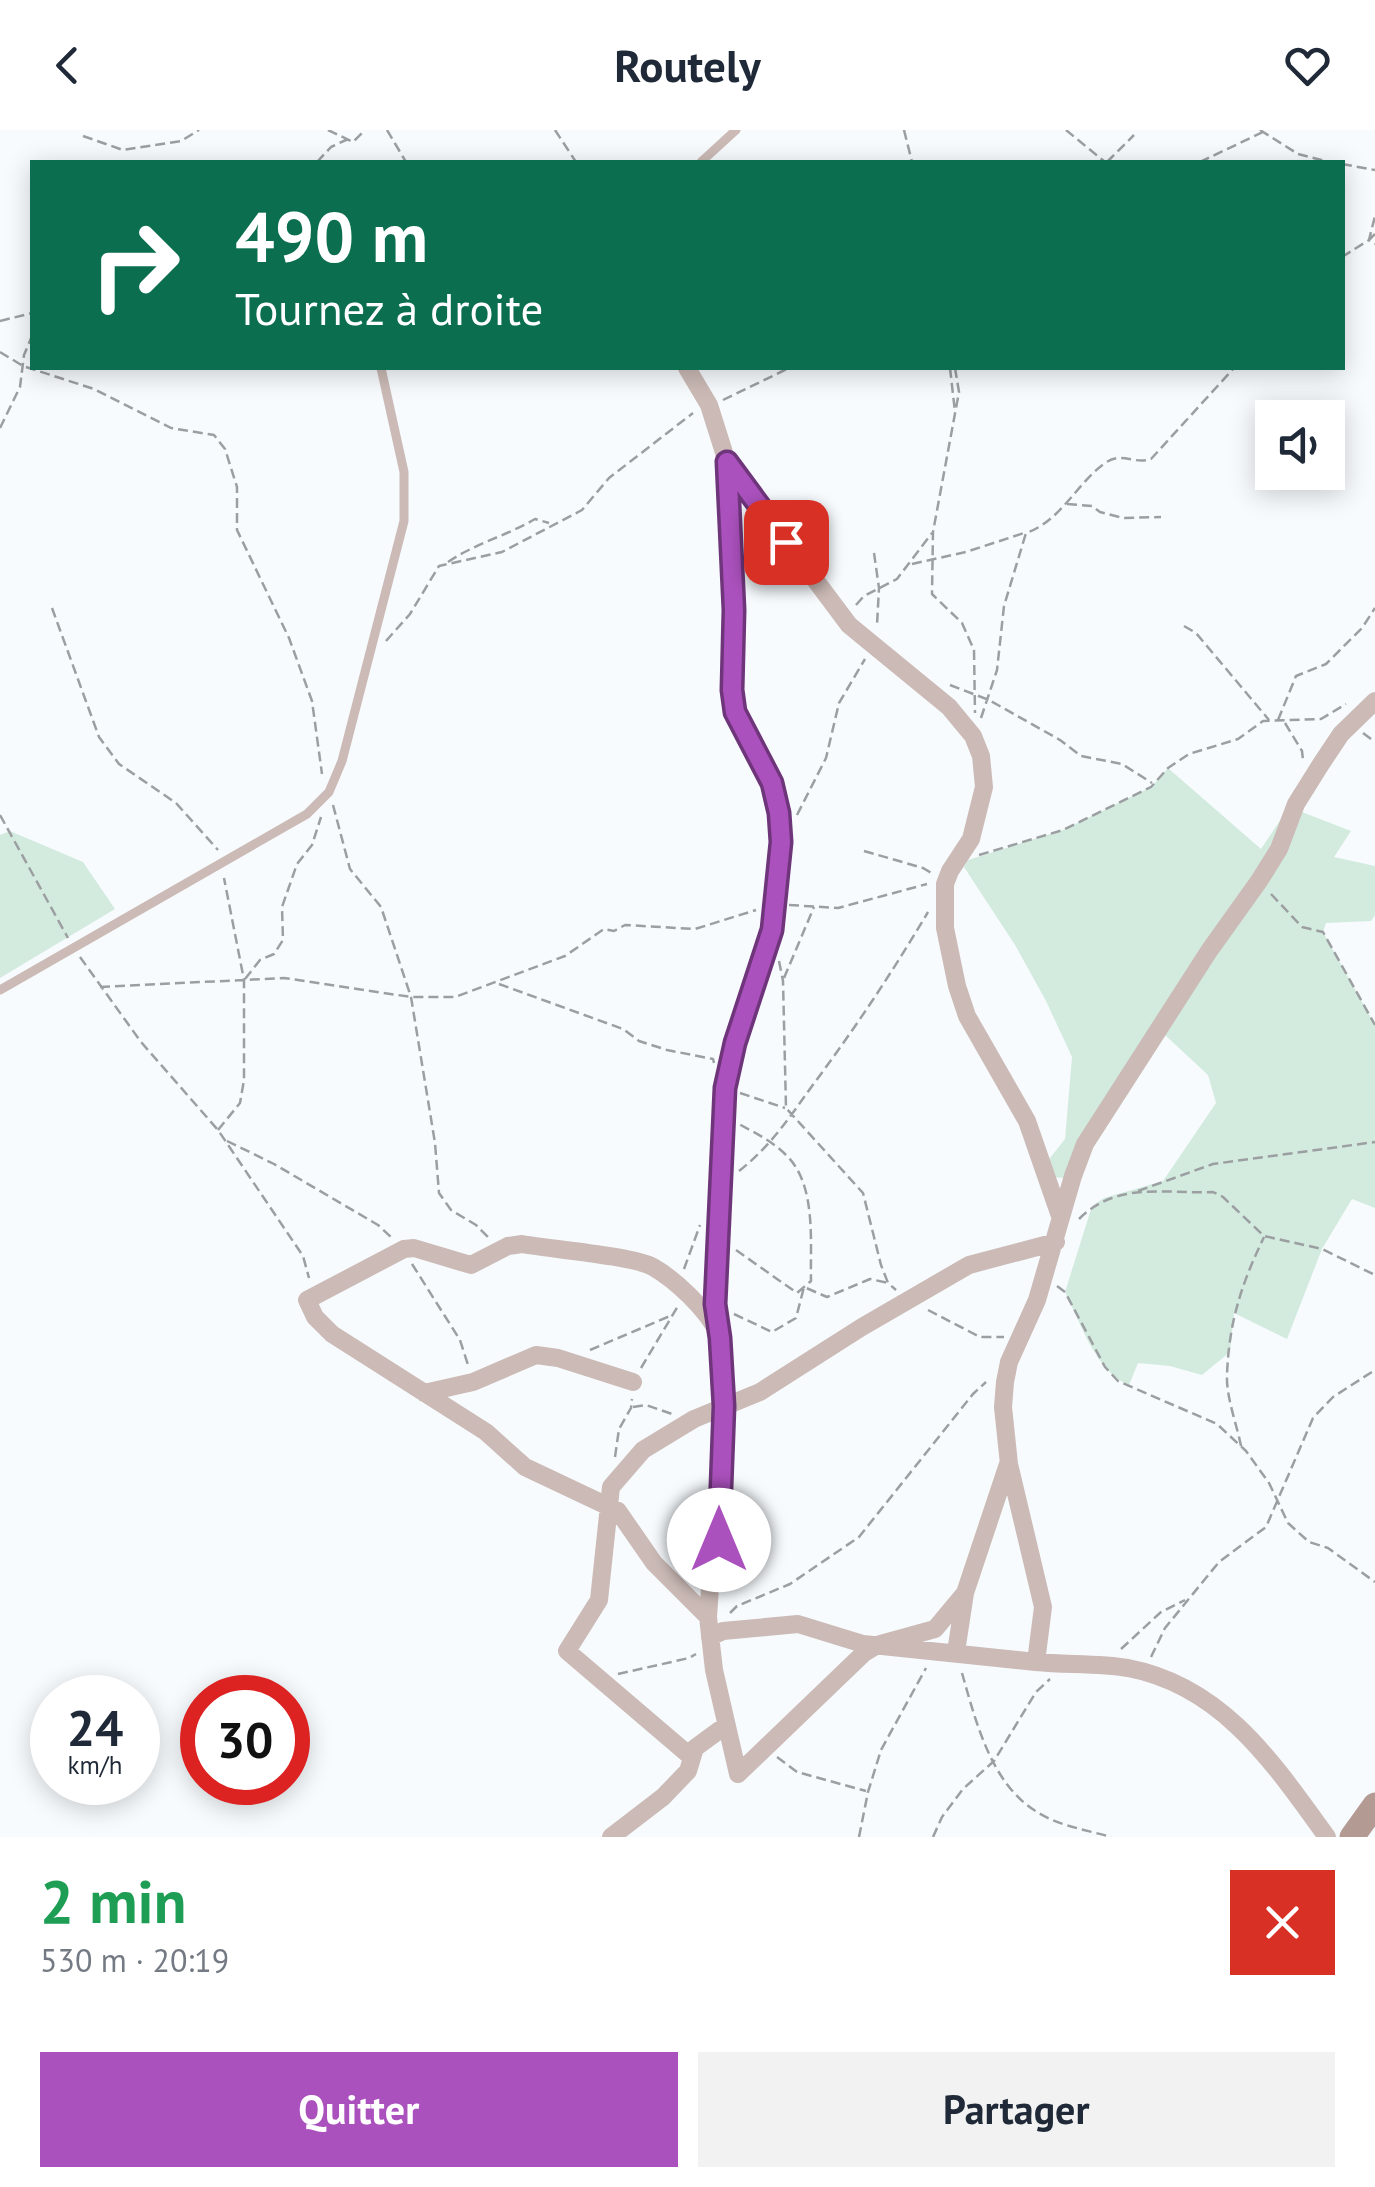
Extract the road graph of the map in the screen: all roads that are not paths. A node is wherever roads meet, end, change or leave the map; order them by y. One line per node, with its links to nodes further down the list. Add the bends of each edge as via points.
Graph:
1 (736, 130): 2 (lane)
2 (703, 160)
3 (381, 370): 7 (lane, via 404,472 404,521 329,792 308,814)
4 (688, 370): 5 (street, via 709,405)
5 (727, 462): 8 (street, via 849,625 949,707 974,736 984,787 972,839 945,888 945,928 962,1001 1027,1121); 10 (street, via 735,712 772,783 781,842 772,930 725,1088 716,1238)
6 (1367, 699): 8 (street, via 1307,786 1260,882 1101,1116)
7 (0, 990)
8 (1060, 1216): 9 (street)
9 (1056, 1242): 13 (street, via 982,1260 760,1392); 14 (street, via 1009,1362 1003,1407)
10 (720, 1338): 12 (street, via 686,1294 651,1265 522,1244 471,1265 404,1249 307,1300 321,1324); 13 (street)
11 (634, 1382): 12 (street, via 536,1355 473,1382)
12 (424, 1393): 15 (street, via 486,1432 525,1467)
13 (724, 1406): 15 (street, via 643,1450); 17 (street)
14 (1008, 1464): 16 (street); 20 (street, via 1044,1607)
15 (609, 1495): 17 (street, via 654,1563); 22 (street, via 599,1600 567,1651)
16 (965, 1593): 18 (street, via 935,1630); 19 (street)
17 (713, 1629): 18 (street, via 807,1624); 21 (street)
18 (878, 1645): 19 (street); 21 (street, via 738,1774)
19 (956, 1652): 20 (street)
20 (1036, 1662): 25 (street, via 1126,1668 1198,1694 1250,1734)
21 (726, 1726): 22 (street)
22 (690, 1756): 24 (street, via 688,1770 663,1797)
23 (1375, 1805): 26 (street)
24 (611, 1837)
25 (1326, 1837)
26 (1352, 1837)

